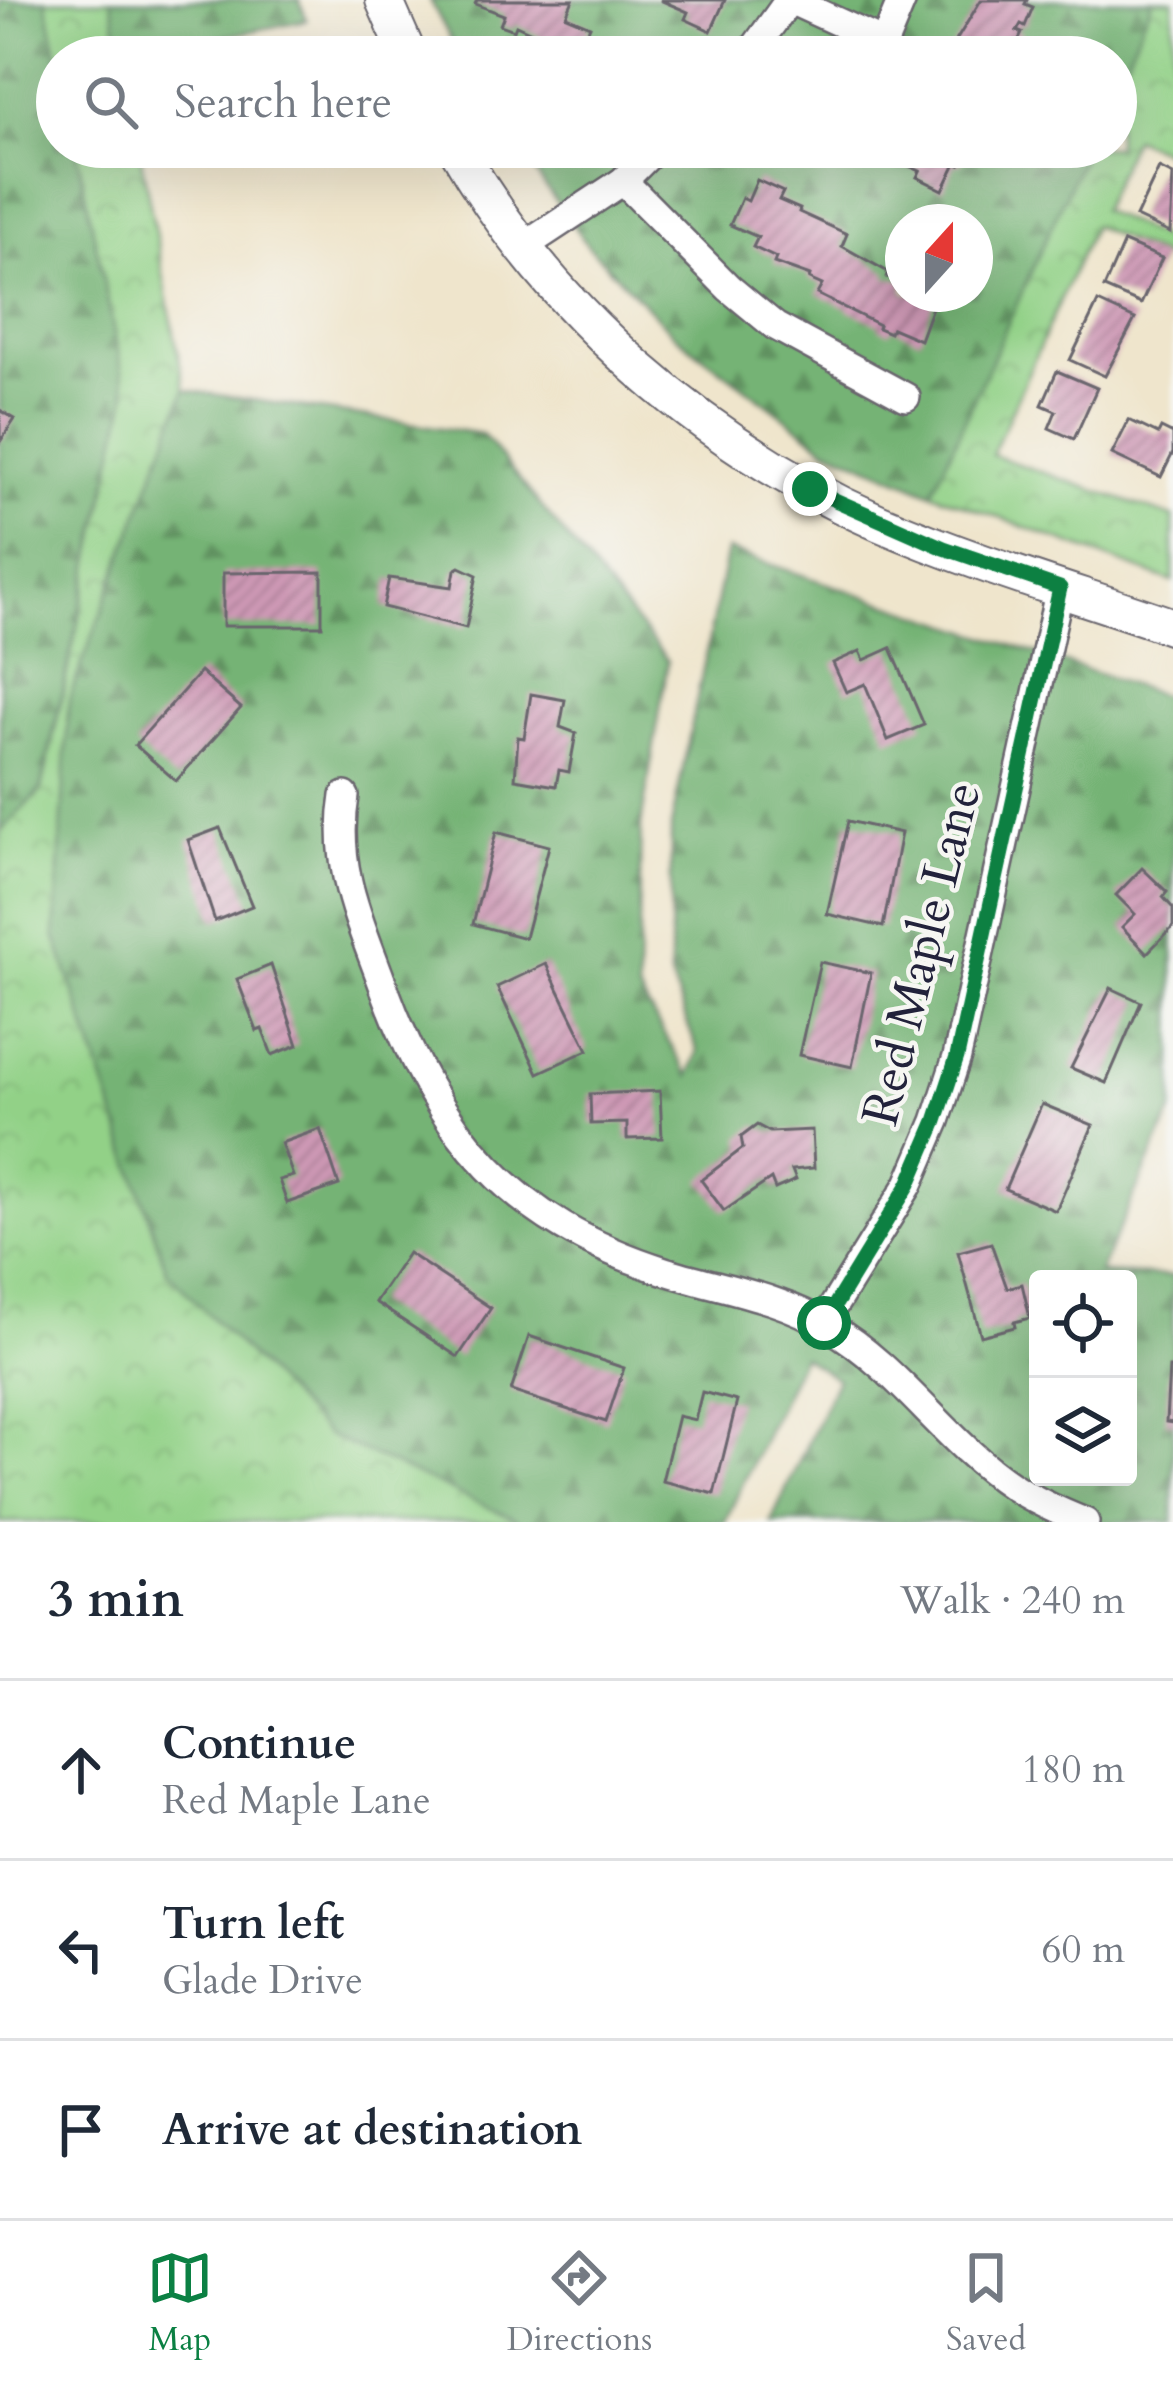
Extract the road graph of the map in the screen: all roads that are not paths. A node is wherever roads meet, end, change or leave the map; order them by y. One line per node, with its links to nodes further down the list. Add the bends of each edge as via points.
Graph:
1 (384, 0): 4 (street)
2 (789, 0): 5 (street); 6 (street)
3 (902, 0): 7 (street)
4 (400, 36)
5 (763, 36)
6 (867, 36)
7 (887, 36)
8 (470, 168): 11 (street)
9 (636, 168): 10 (street)
10 (623, 181): 11 (street); 12 (street, via 775,326)
11 (523, 247): 13 (street, via 614,346 741,447 879,522)
12 (906, 397)
13 (1060, 588): 14 (street); 16 (street, Red Maple Lane, via 957,1057 894,1211)
14 (1173, 627)
15 (344, 796): 16 (street, via 341,861 349,892 409,1053 473,1152 582,1239)
16 (824, 1323): 17 (street, via 898,1378 1009,1484)
17 (1085, 1522)

